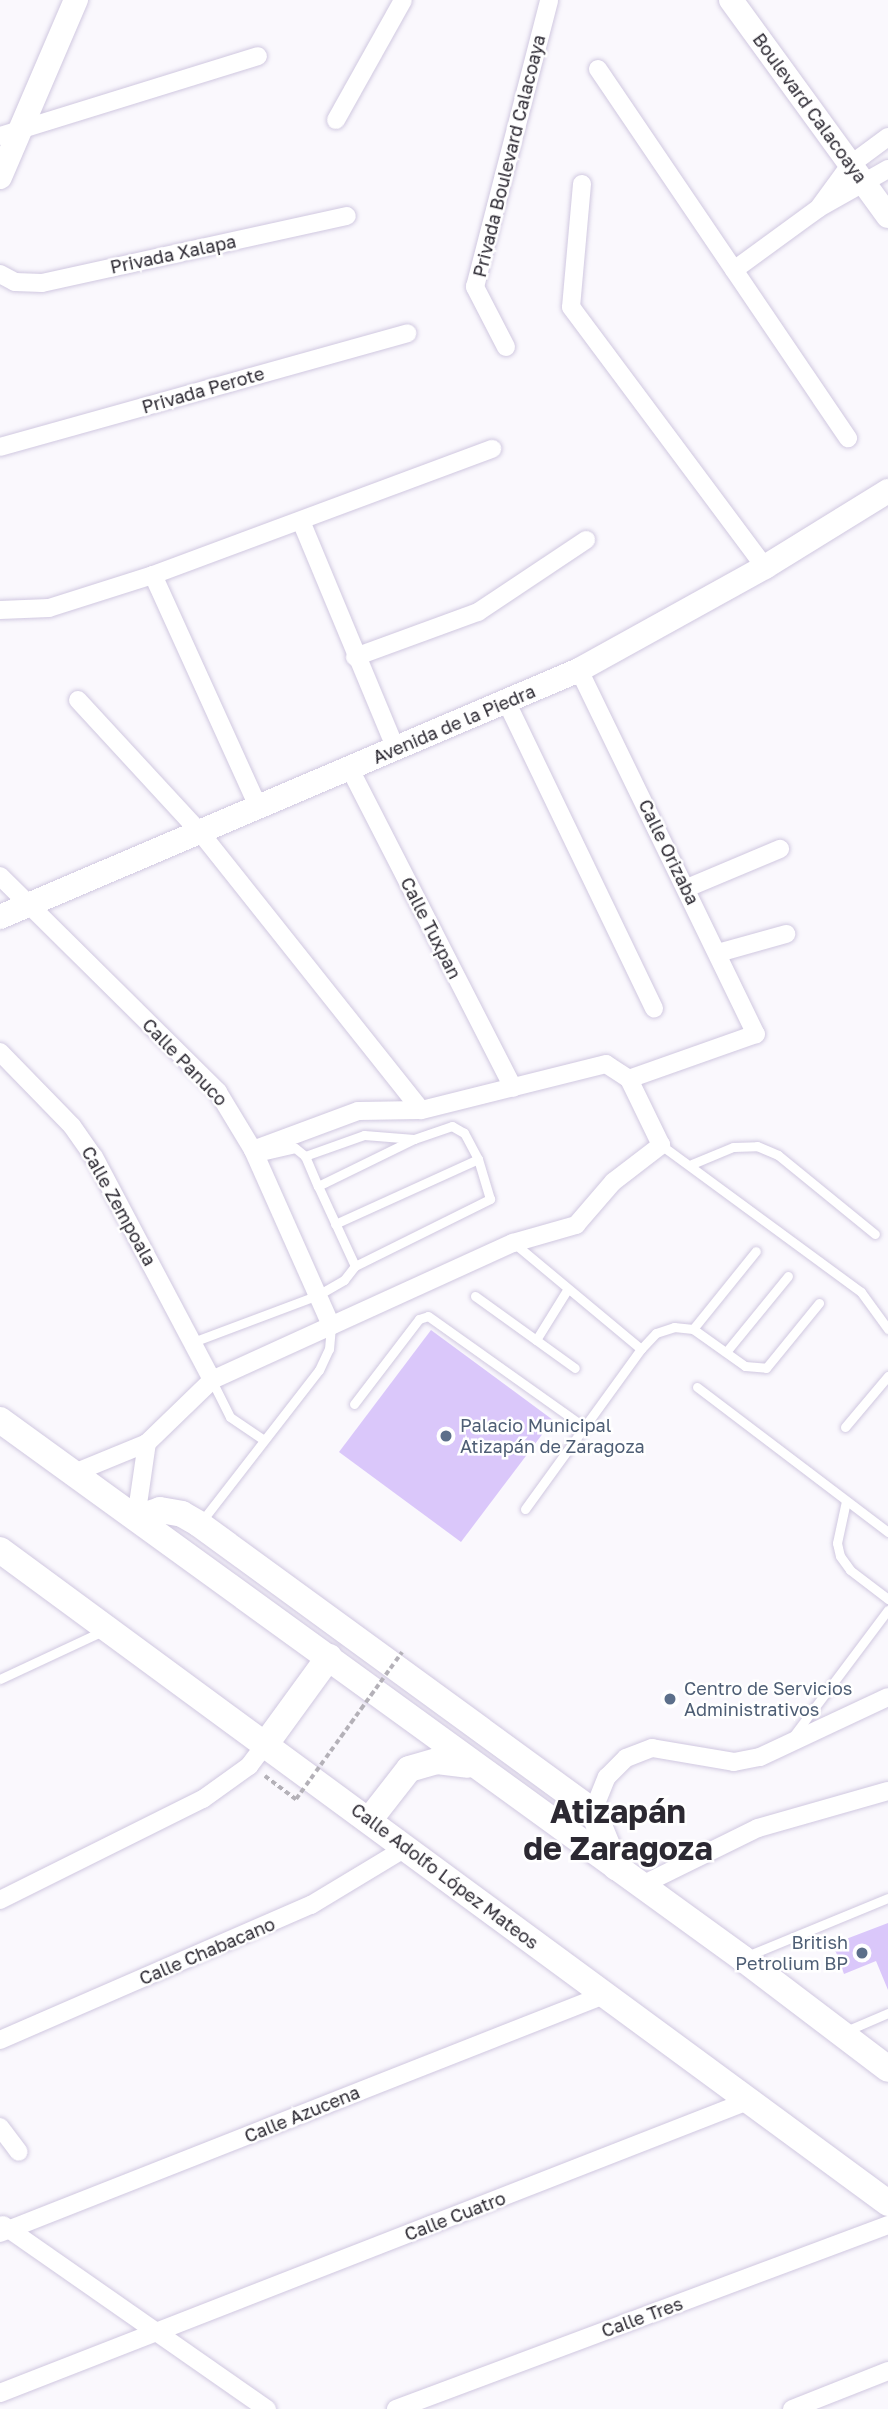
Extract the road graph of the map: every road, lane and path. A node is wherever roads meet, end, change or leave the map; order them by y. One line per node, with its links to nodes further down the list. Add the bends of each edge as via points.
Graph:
1 (76, 0): 8 (street)
2 (403, 0): 7 (street)
3 (549, 0): 21 (street, Privada Boulevard Calacoaya, via 475,287)
4 (731, 0): 10 (street, Boulevard Calacoaya)
5 (258, 56): 8 (street)
6 (598, 69): 18 (street)
7 (336, 120)
8 (9, 135): 12 (street)
9 (888, 137): 10 (street)
10 (850, 164): 14 (street, Boulevard Calacoaya); 15 (street)
11 (888, 169): 14 (street)
12 (0, 177)
13 (582, 184): 28 (street, via 571,307)
14 (866, 185): 15 (street); 17 (street, Boulevard Calacoaya)
15 (819, 208): 18 (street)
16 (347, 216): 19 (street, Privada Xalapa, via 42,283 15,282)
17 (888, 216)
18 (734, 270): 22 (street)
19 (0, 274)
20 (407, 333): 23 (street, Privada Perote)
21 (506, 346)
22 (848, 438)
23 (0, 447)
24 (492, 449): 26 (street)
25 (888, 491): 28 (street, Avenida de la Piedra)
26 (301, 521): 29 (street); 31 (street)
27 (586, 540): 31 (street, via 478,612)
28 (765, 567): 32 (street, Avenida de la Piedra)
29 (153, 576): 30 (street, via 49,608); 37 (street)
30 (0, 610)
31 (355, 657): 35 (street)
32 (579, 670): 34 (street, Avenida de la Piedra); 41 (street, Calle Orizaba)
33 (78, 700): 38 (street)
34 (507, 703): 35 (street, Avenida de la Piedra); 46 (street)
35 (396, 750): 36 (street, Avenida de la Piedra)
36 (350, 769): 37 (street, Avenida de la Piedra); 49 (street, Calle Tuxpan)
37 (258, 806): 38 (street, Avenida de la Piedra)
38 (200, 832): 42 (street, Avenida de la Piedra); 50 (street)
39 (780, 849): 41 (street)
40 (0, 876): 42 (street, Calle Panuco)
41 (687, 888): 45 (street, Calle Orizaba)
42 (27, 905): 43 (street, Avenida de la Piedra); 53 (street, Calle Panuco, via 218,1092)
43 (0, 917)
44 (786, 934): 45 (street)
45 (718, 953): 48 (street, Calle Orizaba, via 756,1034)
46 (654, 1009)
47 (0, 1052): 73 (street, Calle Zempoala, via 72,1126 94,1157)
48 (629, 1079): 49 (street, via 606,1064); 52 (street)
49 (513, 1088): 50 (street)
50 (421, 1110): 53 (street, via 358,1111)
51 (414, 1139): 54 (lane, via 364,1135); 55 (lane, via 452,1126 464,1133); 57 (lane)
52 (662, 1145): 56 (lane); 60 (street, via 613,1182 576,1225)
53 (255, 1153): 54 (lane, via 295,1148); 65 (street, Calle Panuco)
54 (305, 1156): 57 (lane)
55 (478, 1159): 58 (lane); 62 (lane, via 490,1199)
56 (692, 1164): 59 (lane, via 733,1147 757,1146 778,1155); 68 (lane, via 861,1292)
57 (318, 1186): 58 (lane)
58 (335, 1224): 62 (lane)
59 (875, 1234)
60 (513, 1243): 64 (lane); 69 (street)
61 (756, 1251): 70 (lane)
62 (355, 1266): 65 (lane, via 344,1280)
63 (788, 1276): 75 (lane)
64 (567, 1290): 72 (lane); 74 (lane)
65 (318, 1296): 69 (street, Calle Panuco); 73 (lane)
66 (475, 1296): 72 (lane)
67 (819, 1303): 75 (lane, via 766,1368 746,1366)
68 (885, 1316): 71 (lane)
69 (331, 1325): 78 (street); 84 (lane, via 329,1349 319,1370)
70 (693, 1329): 74 (lane, via 674,1327 656,1333); 75 (lane)
71 (888, 1329)
72 (536, 1340): 76 (lane)
73 (192, 1342): 78 (street, Calle Zempoala)
74 (641, 1349): 82 (lane)
75 (726, 1353)
76 (575, 1368)
77 (888, 1376): 83 (lane)
78 (212, 1380): 84 (lane, via 230,1418); 85 (street)
79 (697, 1387): 87 (lane)
80 (354, 1404): 82 (lane, via 419,1319 428,1316)
81 (0, 1420): 86 (main road)
82 (584, 1427): 88 (lane)
83 (845, 1427)
84 (264, 1440): 90 (lane)
85 (147, 1443): 86 (street); 89 (street)
86 (74, 1473): 89 (main road)
87 (846, 1501): 91 (lane); 93 (lane, via 837,1543 840,1556 850,1570)
88 (525, 1508)
89 (136, 1518): 90 (main road, via 160,1510); 97 (main road)
90 (200, 1524): 101 (main road)
91 (888, 1532)
92 (0, 1550): 95 (main road, Calle Adolfo López Mateos)
93 (888, 1599)
94 (888, 1610): 102 (lane)
95 (104, 1630): 98 (lane); 100 (main road, Calle Adolfo López Mateos)
96 (402, 1652): 104 (path, bridge, via 296,1799)
97 (328, 1657): 100 (main road); 103 (main road)
98 (0, 1679)
99 (888, 1697): 102 (street)
100 (265, 1745): 108 (main road, Calle Adolfo López Mateos); 113 (street, via 239,1774 203,1799)
101 (496, 1745): 106 (main road); 107 (main road)
102 (785, 1746): 106 (street, via 734,1762 652,1748 626,1758 607,1777)
103 (470, 1765): 107 (main road); 108 (main road, via 437,1761 409,1769)
104 (271, 1780)
105 (888, 1791): 111 (street, via 758,1828)
106 (593, 1811): 110 (main road)
107 (542, 1816): 110 (main road)
108 (370, 1819): 109 (main road, Calle Adolfo López Mateos)
109 (407, 1847): 115 (main road, Calle Adolfo López Mateos); 118 (street, Calle Chabacano, via 311,1905)
110 (616, 1867): 111 (main road)
111 (640, 1886): 114 (main road)
112 (888, 1898): 114 (lane)
113 (0, 1900)
114 (742, 1958): 117 (main road)
115 (604, 1995): 120 (main road, Calle Adolfo López Mateos); 125 (street, Calle Azucena)
116 (888, 2013): 117 (lane)
117 (841, 2033): 119 (main road)
118 (0, 2040)
119 (884, 2063)
120 (753, 2099): 123 (main road, Calle Adolfo López Mateos); 126 (street, Calle Cuatro)
121 (0, 2127): 122 (street)
122 (19, 2152)
123 (888, 2203)
124 (888, 2225): 130 (street, Calle Tres)
125 (3, 2228): 126 (street)
126 (156, 2334): 128 (street, Calle Cuatro); 129 (street)
127 (888, 2371): 131 (street)
128 (0, 2393)
129 (267, 2409)
130 (396, 2409)
131 (792, 2409)

